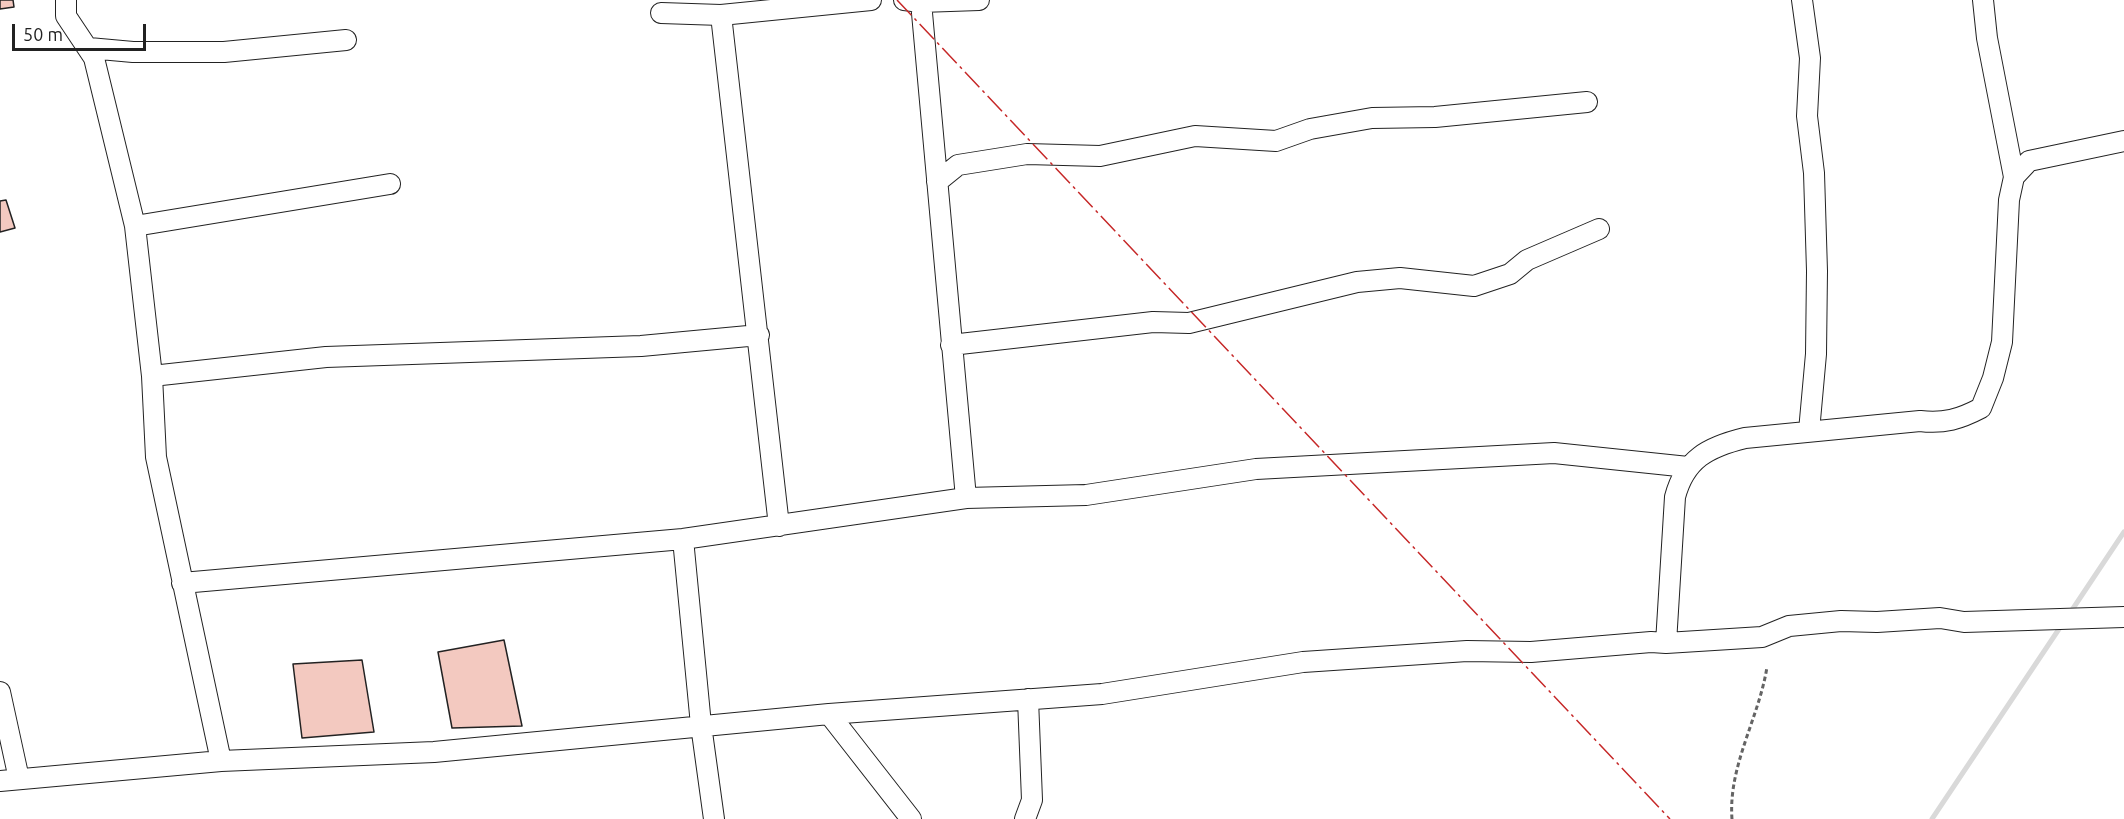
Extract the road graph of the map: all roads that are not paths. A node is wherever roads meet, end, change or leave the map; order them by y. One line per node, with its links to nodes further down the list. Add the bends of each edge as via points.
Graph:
1 (66, 0): 10 (street, via 66,16)
2 (871, 0): 8 (street)
3 (979, 0): 6 (street)
4 (1802, 0): 21 (street, via 1810,58 1807,116 1814,173 1817,271 1816,354)
5 (1983, 0): 13 (street, via 1986,38)
6 (912, 1): 14 (street)
7 (661, 13): 8 (street)
8 (721, 15): 18 (street)
9 (346, 40): 10 (street, via 224,52)
10 (89, 48): 16 (street)
11 (1587, 102): 14 (street, via 1435,117 1372,118 1310,129 1276,141 1195,136 1100,156 1016,156 958,165)
12 (2124, 141): 13 (street, via 2029,161)
13 (2014, 177): 21 (street, via 2009,200 2002,342 1982,408 1941,424 1920,422)
14 (937, 182): 19 (street)
15 (390, 184): 16 (street)
16 (135, 226): 20 (street)
17 (1599, 229): 19 (street, via 1527,260 1510,274 1474,286 1400,278 1357,282 1189,322 1153,322)
18 (759, 335): 20 (street, via 641,346 326,357); 24 (street)
19 (951, 345): 23 (street)
20 (152, 376): 26 (street, via 156,457)
21 (1809, 431): 22 (street, via 1720,444)
22 (1688, 467): 23 (street, via 1554,453 1267,468 1086,495); 28 (street, via 1675,497)
23 (966, 498): 24 (street)
24 (778, 526): 25 (street)
25 (683, 538): 26 (street); 32 (street)
26 (182, 583): 33 (street)
27 (2124, 617): 28 (street, via 1841,621 1789,626 1762,637)
28 (1666, 643): 30 (street, via 1303,662 1102,694)
29 (0, 692): 34 (street)
30 (1028, 699): 31 (street); 37 (street, via 1032,800)
31 (829, 714): 32 (street); 36 (street)
32 (701, 725): 33 (street, via 434,752); 35 (street)
33 (221, 761): 34 (street)
34 (10, 780)
35 (714, 819)
36 (911, 819)
37 (1025, 819)

